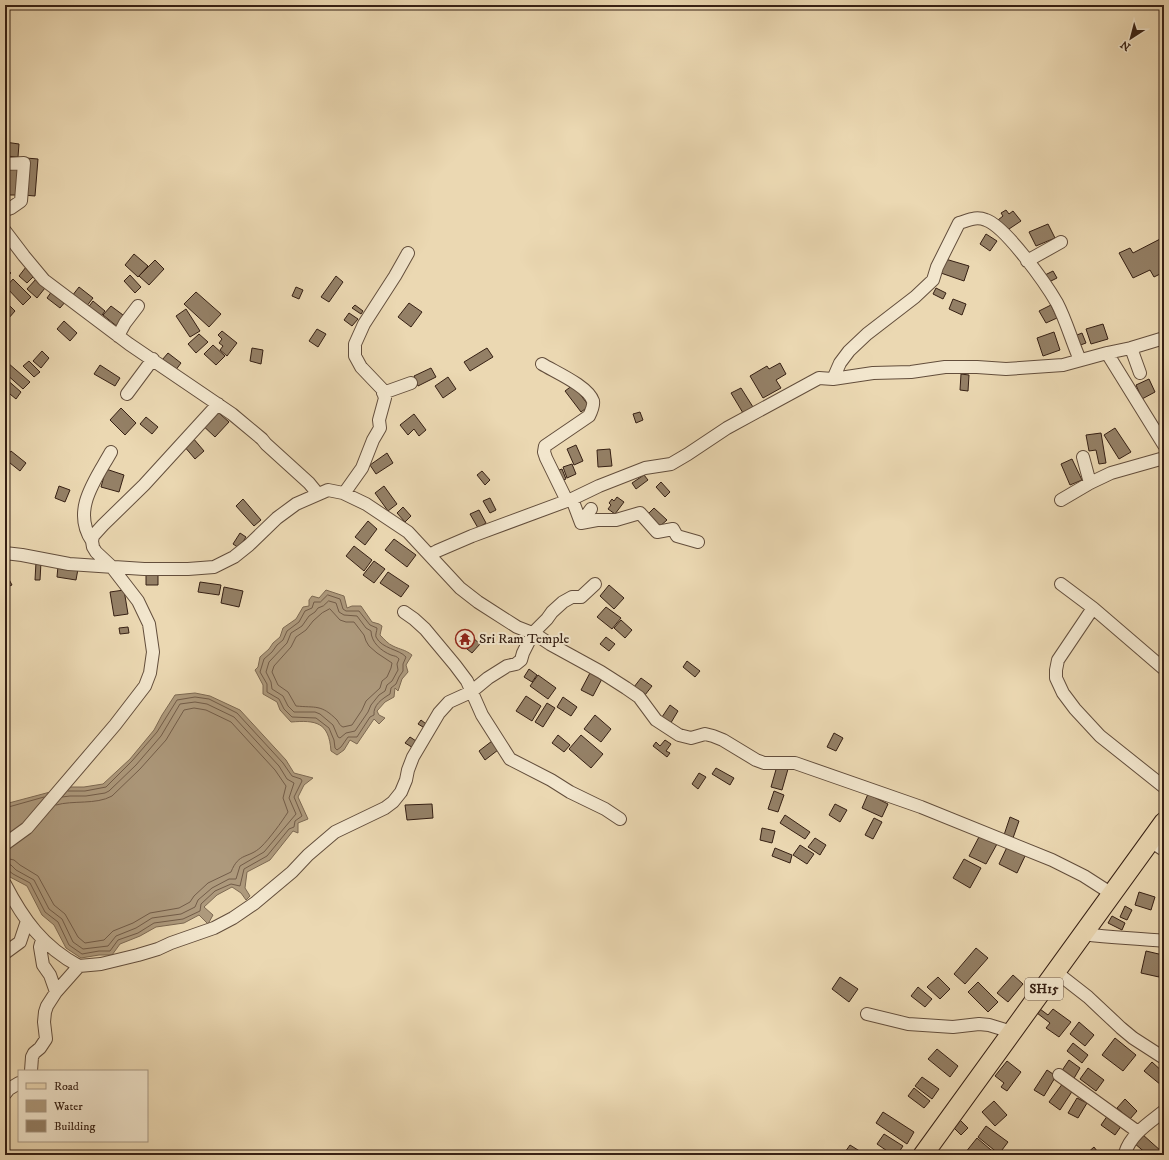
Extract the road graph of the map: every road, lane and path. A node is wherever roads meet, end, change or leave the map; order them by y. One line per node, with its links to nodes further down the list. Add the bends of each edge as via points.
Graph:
1 (5, 164): 2 (street, via 24,163 21,201)
2 (5, 210)
3 (5, 231): 8 (street, via 44,280)
4 (1060, 242): 6 (street)
5 (408, 253): 18 (street, via 364,324 355,344 354,356)
6 (1027, 261): 13 (street, via 1057,304); 16 (street, via 994,224 985,219 974,218 960,223 933,280 849,351)
7 (138, 306): 8 (street)
8 (118, 336): 12 (street)
9 (1164, 338): 10 (street)
10 (1131, 348): 11 (street); 15 (street)
11 (1108, 353): 13 (street); 21 (street)
12 (153, 359): 19 (street); 20 (street)
13 (1080, 360): 16 (street, via 1056,366 1006,369 945,367)
14 (542, 364): 28 (street, via 574,382 593,401 593,409 589,416 545,446 546,458)
15 (1140, 373)
16 (833, 379): 28 (street, via 819,378 727,428 671,464 645,468)
17 (411, 383): 18 (street)
18 (383, 393): 26 (street, via 380,428 362,468)
19 (128, 394)
20 (218, 404): 27 (street, via 262,439 309,482); 32 (street, via 144,485 103,525)
21 (1164, 445)
22 (111, 452): 32 (street, via 88,493 85,504 84,526)
23 (1083, 457): 25 (street)
24 (1164, 458): 25 (street, via 1111,473)
25 (1090, 483): 29 (street)
26 (343, 493): 27 (street, via 328,490); 35 (street, via 366,504 408,532)
27 (318, 494): 36 (street, via 296,504 234,557 214,566 188,570)
28 (569, 500): 31 (street, via 581,523); 35 (street, via 472,536)
29 (1061, 500)
30 (605, 510): 31 (street)
31 (594, 515): 33 (street, via 616,520 640,513 657,532 673,529 677,536)
32 (92, 541): 36 (street, via 96,552)
33 (698, 542)
34 (5, 553): 36 (street, via 68,564)
35 (430, 555): 41 (street, via 472,598 517,627)
36 (111, 566): 47 (street, via 138,602 149,624 153,652 150,673 145,686 115,725 27,828)
37 (595, 584): 41 (street, via 580,597 572,597 563,602)
38 (1061, 584): 39 (street)
39 (1093, 608): 42 (street); 44 (street, via 1058,660 1057,682 1090,727)
40 (404, 612): 43 (street, via 425,629 441,647 467,681)
41 (533, 633): 43 (street, via 521,660 506,666); 50 (street, via 639,697 656,720 679,735 691,738 704,734 713,736 764,763 795,763 921,807 1052,860)
42 (1164, 669)
43 (471, 692): 45 (street, via 482,715 510,759); 56 (street, via 449,702 439,713 413,757 406,780 393,802 335,832 255,903 214,928 158,949 119,960)
44 (1164, 787)
45 (620, 819)
46 (1164, 822): 48 (main road, SH15)
47 (5, 844)
48 (1157, 845): 50 (main road, SH15)
49 (5, 884): 51 (street)
50 (1112, 894): 52 (main road, SH15)
51 (27, 921): 53 (street); 55 (street, via 20,942)
52 (1084, 934): 54 (street); 57 (main road, SH15)
53 (42, 940): 56 (street); 58 (street, via 40,947 43,965)
54 (1164, 941)
55 (5, 953)
56 (79, 966): 58 (street)
57 (1056, 972): 60 (main road, SH15); 61 (street, via 1088,997 1120,1028)
58 (56, 992): 62 (street, via 45,1012 46,1039 32,1057)
59 (867, 1014): 60 (street, via 908,1024 953,1027 979,1024)
60 (1012, 1032): 67 (main road, SH15)
61 (1164, 1058)
62 (31, 1070)
63 (1059, 1075): 65 (street)
64 (1164, 1111): 65 (street)
65 (1138, 1132): 66 (street)
66 (1124, 1154)
67 (923, 1155)

